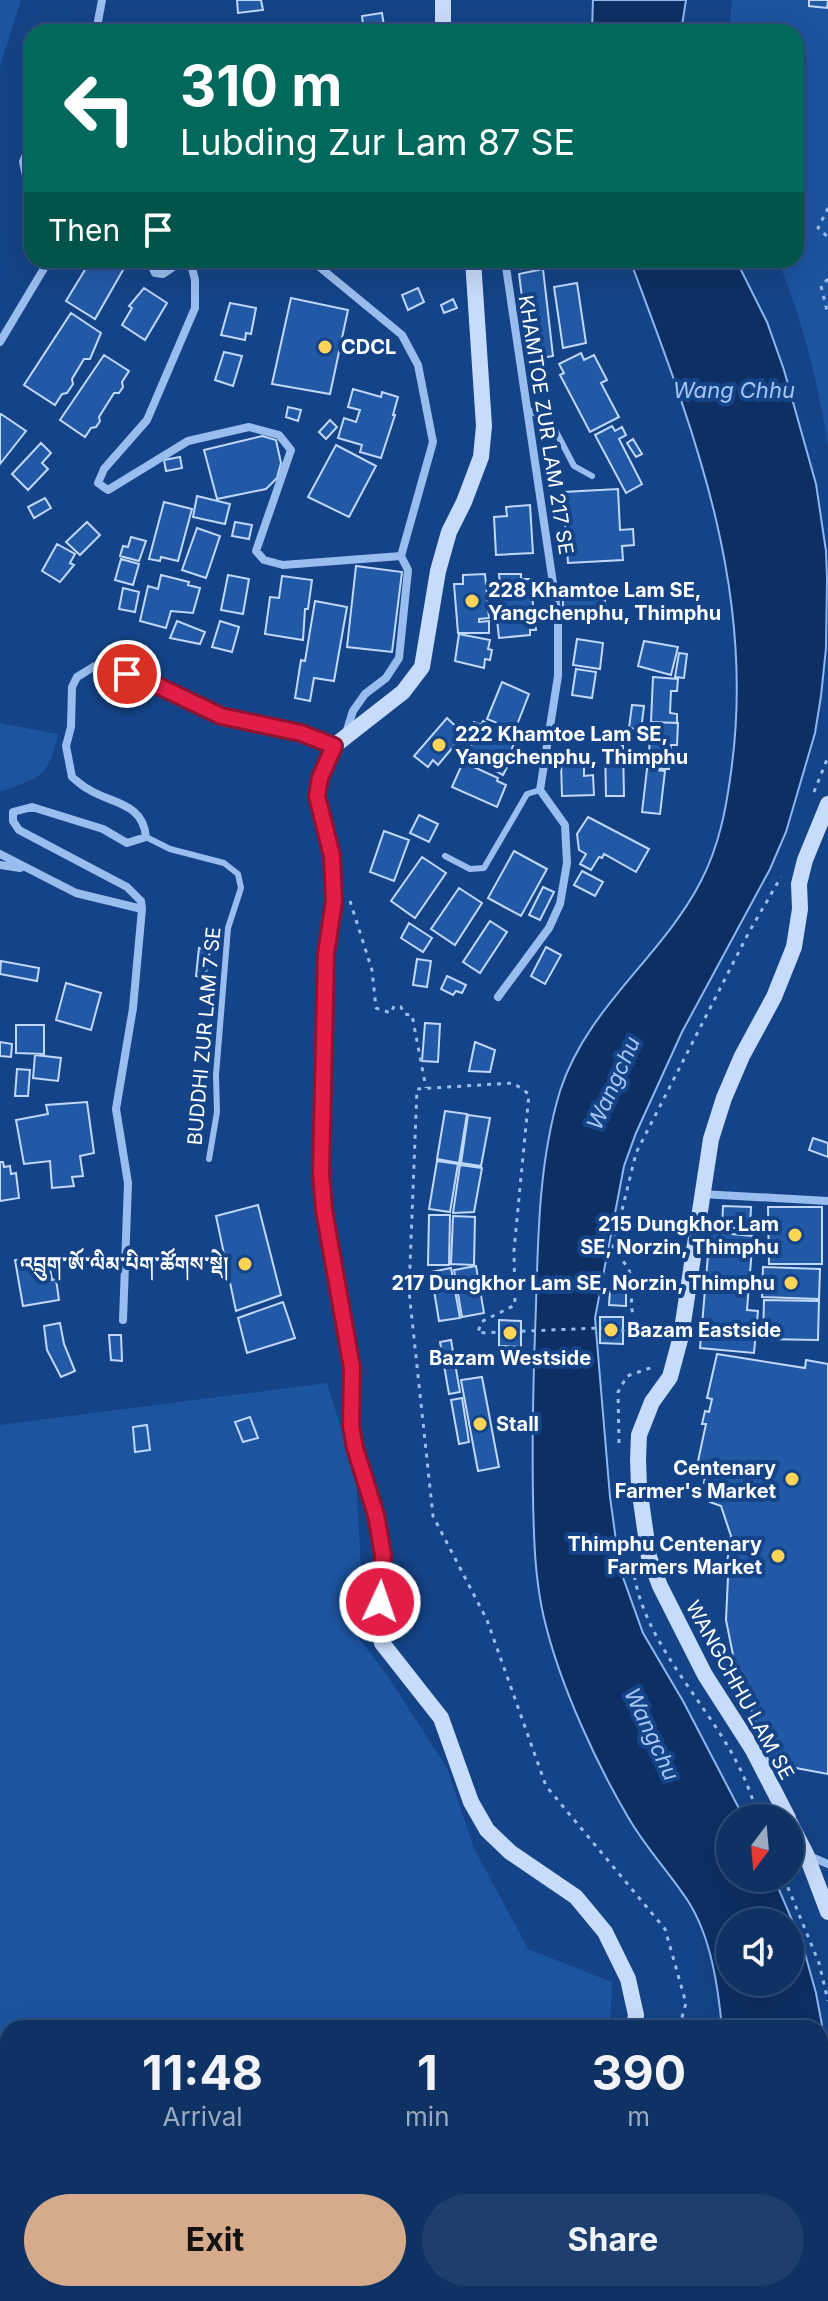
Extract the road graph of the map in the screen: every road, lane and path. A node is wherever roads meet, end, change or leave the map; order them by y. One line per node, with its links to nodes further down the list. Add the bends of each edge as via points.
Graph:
1 (102, 0): 3 (street)
2 (443, 0): 4 (main road)
3 (98, 24)
4 (443, 24)
5 (828, 208): 6 (path, via 818,228)
6 (828, 237)
7 (44, 268): 16 (street)
8 (153, 268): 9 (street, via 163,274)
9 (172, 268)
10 (192, 268): 19 (street, via 195,308 147,420 98,483 108,490 188,441 249,427 279,435 291,450 256,551 264,560 283,565)
11 (321, 268): 19 (street, via 402,335 418,365 433,442)
12 (474, 268): 20 (main road, via 484,426 481,457 449,532 422,667 403,692)
13 (506, 268): 17 (street, KHAMTOE ZUR LAM 217 SE)
14 (828, 279): 15 (path, via 821,286)
15 (828, 315)
16 (0, 342)
17 (529, 410): 18 (lane, via 552,424 574,466); 22 (street, KHAMTOE ZUR LAM 217 SE, via 558,617 558,676)
18 (592, 476)
19 (401, 556): 20 (street, via 408,570 399,658 386,678 365,694)
20 (339, 742): 24 (street, via 221,716 148,681 95,666 77,677 72,687 66,746 72,777 89,790 130,806 145,826); 30 (main road, via 320,778 317,796 332,856)
21 (828, 757): 23 (path)
22 (540, 790): 26 (lane, via 527,794 484,868 470,869); 32 (street, via 565,825 567,863 560,904 549,928)
23 (820, 800): 35 (main road, WANGCHHU LAM SE, via 799,884 794,947 724,1098)
24 (146, 837): 31 (street, via 127,843 103,829 32,807 13,812 19,830 127,887); 34 (lane, BUDDHI ZUR LAM 7 SE, via 224,863 238,874 241,888 228,928 217,1112)
25 (0, 854): 29 (street)
26 (445, 856)
27 (0, 865): 29 (street)
28 (786, 865): 38 (path, via 636,1153 613,1247 634,1283)
29 (25, 868): 31 (street, via 76,893)
30 (333, 884): 33 (path, via 353,904 372,970 376,1008 391,1013 394,1006 401,1007 414,1019); 47 (main road, via 326,954 321,1173 352,1368 351,1426 383,1555 378,1621 382,1643 441,1718 471,1802 487,1830 576,1897 605,1932 628,1979)
31 (142, 909): 37 (street, via 133,1008 116,1091 128,1183)
32 (498, 997)
33 (426, 1088): 38 (path, via 513,1083 529,1094 514,1250 515,1305 481,1322 478,1333 599,1328); 48 (path, via 417,1089 409,1291 433,1516 487,1620 546,1786 665,1929 686,2003)
34 (209, 1159)
35 (701, 1194): 36 (street); 39 (main road, WANGCHHU LAM SE)
36 (828, 1201)
37 (123, 1320)
38 (636, 1332): 39 (path)
39 (681, 1336): 40 (main road, WANGCHHU LAM SE, via 670,1377 652,1402 639,1435 639,1487 649,1557 705,1675)
40 (781, 1804)
41 (804, 1850): 42 (main road, WANGCHHU LAM SE)
42 (806, 1854): 43 (street); 45 (main road, WANGCHHU LAM SE)
43 (828, 1864)
44 (790, 1892): 46 (path, via 819,1963)
45 (828, 1912)
46 (828, 2001)
47 (635, 2020)
48 (681, 2020)

